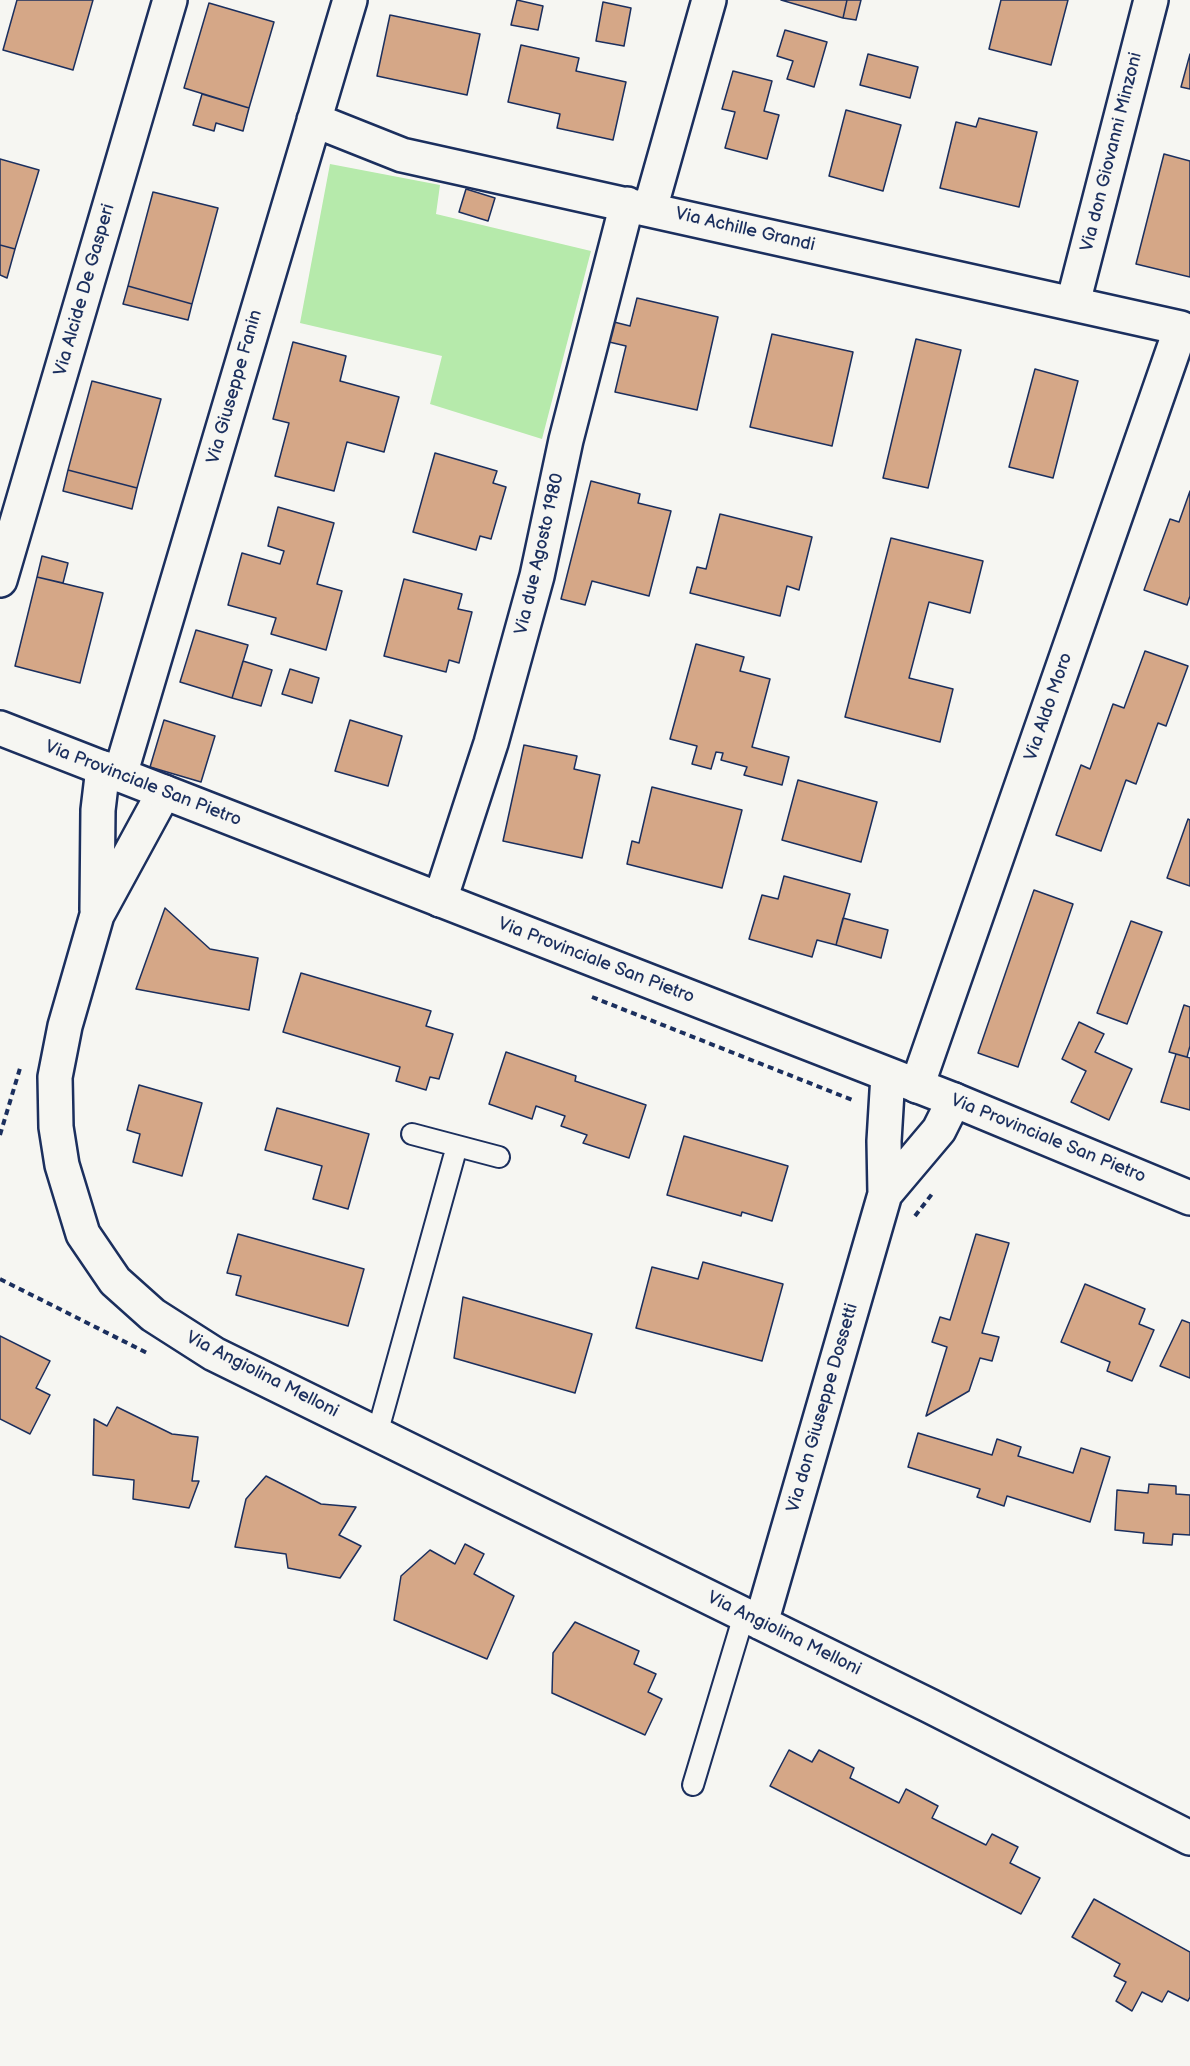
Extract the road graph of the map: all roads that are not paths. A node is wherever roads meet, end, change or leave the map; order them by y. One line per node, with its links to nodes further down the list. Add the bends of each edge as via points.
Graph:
1 (170, 0): 9 (street, Via Alcide De Gasperi)
2 (350, 0): 5 (street, Via Giuseppe Fanin)
3 (710, 0): 6 (street, Via due Agosto 1980)
4 (1151, 0): 7 (street, Via don Giovanni Minzoni)
5 (314, 120): 6 (street, Via Achille Grandi, via 402,155); 11 (street, Via Giuseppe Fanin)
6 (639, 206): 7 (street, Via Achille Grandi); 13 (street, Via due Agosto 1980, via 566,440 537,576 491,743)
7 (1073, 303): 8 (street, Via Achille Grandi)
8 (1181, 328): 15 (street, Via Aldo Moro)
9 (0, 580)
10 (0, 728): 11 (street, Via Provinciale San Pietro)
11 (111, 772): 12 (street, Via Provinciale San Pietro); 14 (street, Via Angiolina Melloni, via 98,810)
12 (164, 792): 13 (street, Via Provinciale San Pietro); 14 (street, Via Angiolina Melloni)
13 (440, 900): 15 (street, Via Provinciale San Pietro)
14 (97, 915): 22 (street, Via Angiolina Melloni, via 65,1026 55,1077 62,1165 83,1234 115,1281 153,1315 214,1354)
15 (902, 1080): 16 (street, Via Provinciale San Pietro); 20 (street, Via don Giuseppe Dossetti, via 884,1141)
16 (954, 1100): 20 (street, Via don Giuseppe Dossetti, via 939,1130); 21 (street, Via Provinciale San Pietro)
17 (412, 1134): 18 (lane)
18 (457, 1146): 19 (lane); 22 (lane)
19 (499, 1157)
20 (885, 1194): 23 (street, Via don Giuseppe Dossetti)
21 (1190, 1198)
22 (377, 1434): 23 (street, Via Angiolina Melloni)
23 (752, 1619): 24 (lane); 25 (street, Via Angiolina Melloni)
24 (693, 1785)
25 (1190, 1838)

